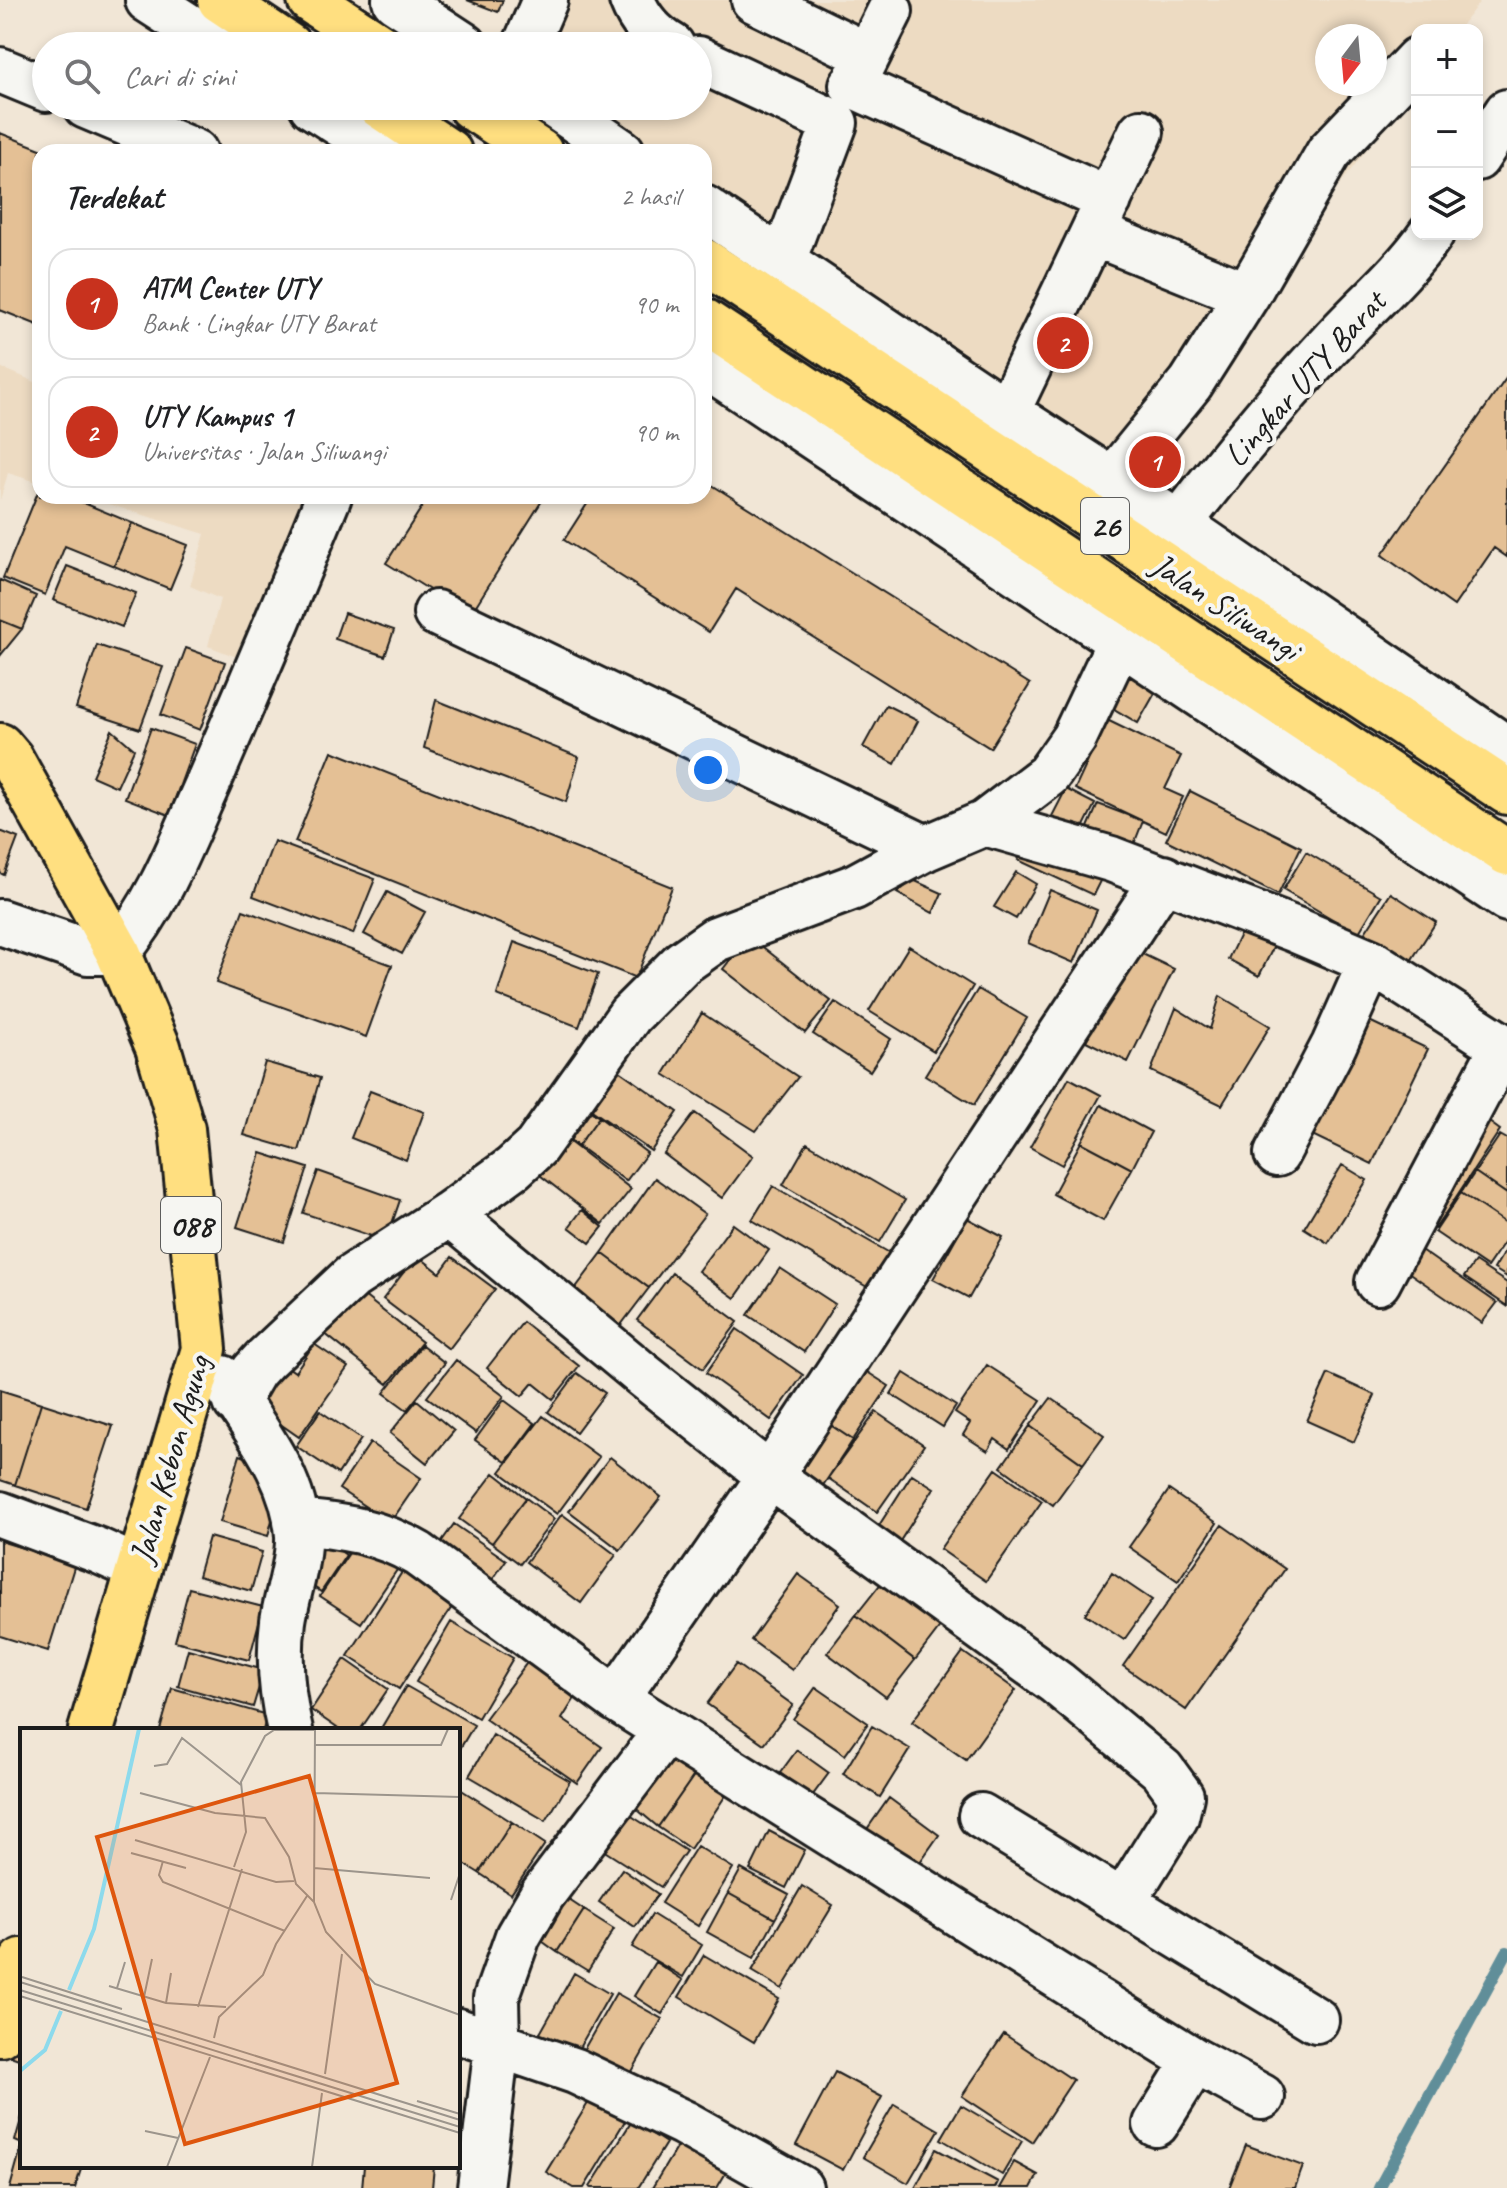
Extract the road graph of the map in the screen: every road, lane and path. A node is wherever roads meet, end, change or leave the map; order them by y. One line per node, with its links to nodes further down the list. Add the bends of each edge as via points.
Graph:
1 (148, 0): 9 (street)
2 (220, 0): 10 (main road)
3 (310, 0): 11 (main road)
4 (395, 0): 12 (street)
5 (545, 0): 13 (street)
6 (632, 0): 14 (street)
7 (754, 0): 19 (street)
8 (890, 11): 19 (street)
9 (197, 32)
10 (268, 32)
11 (359, 32)
12 (444, 32)
13 (531, 32)
14 (653, 32)
15 (712, 62): 19 (street)
16 (1411, 66): 38 (street, via 1329,152)
17 (0, 70): 18 (street)
18 (32, 83)
19 (851, 88): 34 (street); 36 (street)
20 (1507, 112): 32 (street)
21 (119, 120): 27 (street)
22 (334, 120): 28 (street)
23 (401, 120): 29 (main road)
24 (491, 120): 30 (main road)
25 (575, 120): 31 (street)
26 (1141, 132): 34 (street)
27 (176, 144)
28 (371, 144)
29 (437, 144)
30 (528, 144)
31 (610, 144)
32 (1483, 149)
33 (712, 213): 36 (street)
34 (1101, 216): 38 (street); 41 (street)
35 (1426, 240): 44 (street, Lingkar UTY Barat, via 1233,453)
36 (783, 261): 41 (street)
37 (712, 266): 49 (main road, Jalan Siliwangi / 26)
38 (1247, 295): 42 (street, via 1191,383)
39 (712, 326): 52 (main road, Jalan Siliwangi / 26)
40 (712, 369): 46 (street)
41 (1007, 412): 42 (street)
42 (1112, 480): 44 (street)
43 (326, 504): 56 (street, via 161,890)
44 (1179, 524): 48 (street)
45 (436, 613): 51 (street)
46 (1120, 641): 50 (street, via 1074,738 1048,775); 54 (street)
47 (0, 746): 56 (main road, Jalan Kebon Agung / 088)
48 (1507, 749)
49 (1507, 792)
50 (985, 823): 51 (street); 53 (street)
51 (926, 848): 60 (street, via 854,887 716,939 682,963 630,1015 536,1147)
52 (1507, 853)
53 (1164, 878): 57 (street); 64 (street)
54 (1507, 899)
55 (0, 922): 56 (street, via 88,952)
56 (118, 952): 62 (main road, Jalan Kebon Agung / 088, via 158,1047 182,1129)
57 (1371, 962): 58 (street); 59 (street)
58 (1505, 1047): 61 (street)
59 (1277, 1154)
60 (449, 1214): 63 (street, via 327,1299 254,1371); 64 (street)
61 (1378, 1282)
62 (204, 1349): 63 (street); 67 (main road, Jalan Kebon Agung / 088)
63 (236, 1402): 66 (street, via 286,1482)
64 (770, 1476): 68 (street); 73 (street, via 1057,1683 1162,1770 1181,1796 1176,1817)
65 (0, 1514): 67 (street)
66 (296, 1522): 68 (street, via 341,1526 394,1540); 70 (street, via 280,1649)
67 (139, 1569): 69 (main road, Jalan Kebon Agung / 088)
68 (616, 1699): 71 (street)
69 (92, 1728)
70 (290, 1728)
71 (666, 1731): 77 (street, via 524,1922); 78 (street)
72 (981, 1816): 73 (street)
73 (1123, 1902): 75 (street)
74 (20, 1968): 76 (main road)
75 (1316, 2020)
76 (0, 2034)
77 (478, 2038): 81 (street); 82 (street, via 575,2071 684,2123)
78 (1195, 2061): 79 (street); 80 (street)
79 (1262, 2097)
80 (1156, 2124)
81 (480, 2188)
82 (800, 2188)

